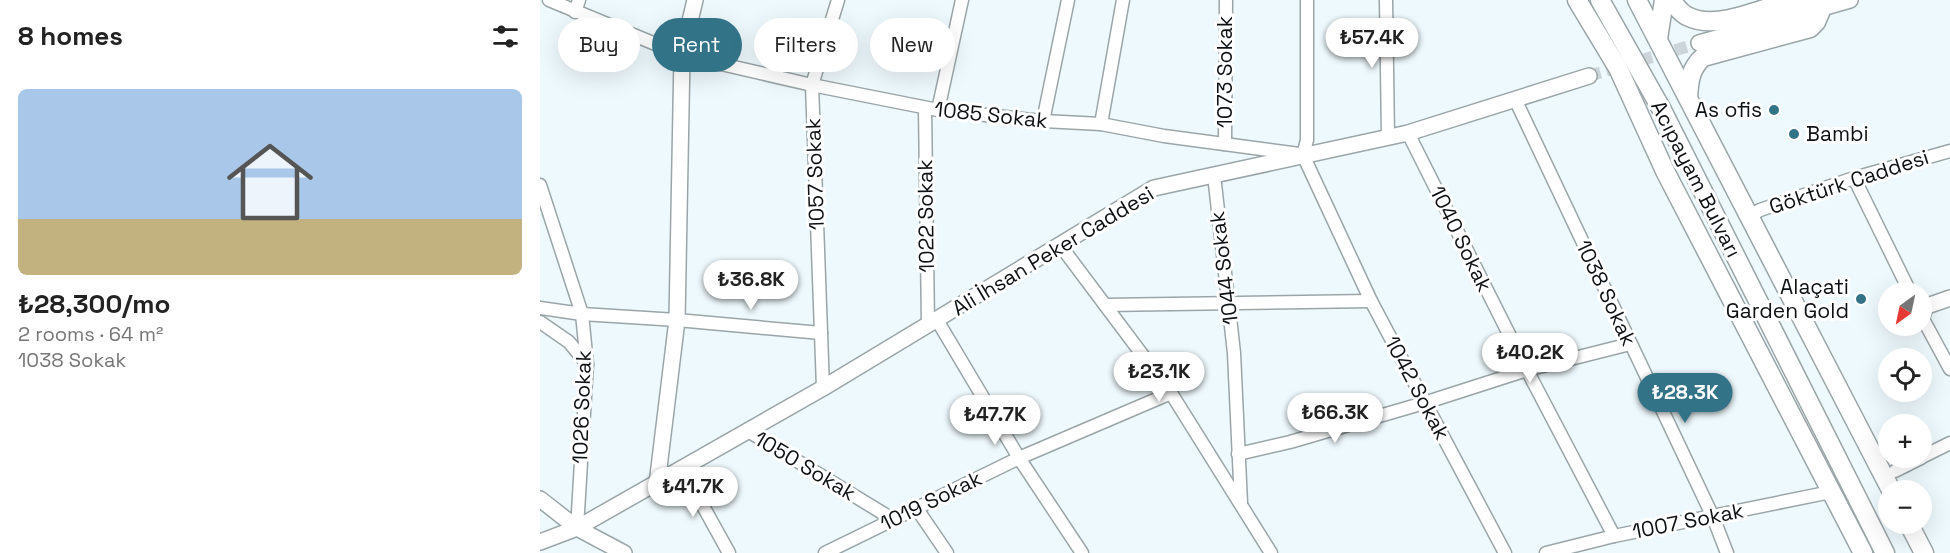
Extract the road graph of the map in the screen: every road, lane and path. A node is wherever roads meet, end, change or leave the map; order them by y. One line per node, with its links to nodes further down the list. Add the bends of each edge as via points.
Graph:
1 (548, 0): 16 (street, 1085 Sokak); 19 (street)
2 (695, 0): 20 (street)
3 (838, 0): 27 (street, 1057 Sokak)
4 (962, 0): 31 (street)
5 (1068, 0): 32 (street)
6 (1123, 0): 33 (street)
7 (1226, 0): 36 (street, 1073 Sokak)
8 (1307, 0): 38 (street, via 1307,140)
9 (1386, 0): 35 (street)
10 (1577, 0): 74 (main road, via 1618,68 1665,171)
11 (1600, 0): 94 (main road, Acıpayam Bulvarı, via 1662,110)
12 (1636, 0): 21 (main road, Acıpayam Bulvarı)
13 (1664, 0): 21 (main road)
14 (1670, 0): 17 (main road, via 1684,15 1695,19)
15 (1850, 0): 18 (street)
16 (577, 6): 22 (street, 1085 Sokak)
17 (1774, 8): 18 (main road, via 1803,1); 23 (street)
18 (1822, 8): 28 (main road, via 1810,28 1703,57 1691,74)
19 (540, 9)
20 (691, 18)
21 (1658, 39): 28 (main road, Acıpayam Bulvarı)
22 (652, 41)
23 (1699, 43)
24 (742, 69): 27 (street, 1085 Sokak)
25 (682, 72): 52 (street)
26 (1589, 76): 29 (street, Ali İhsan Peker Caddesi)
27 (812, 85): 30 (street, 1085 Sokak); 56 (street, 1057 Sokak)
28 (1688, 98): 42 (main road, Acıpayam Bulvarı)
29 (1515, 99): 34 (street, Ali İhsan Peker Caddesi); 57 (street, 1038 Sokak)
30 (925, 108): 31 (street, 1085 Sokak); 54 (street, 1022 Sokak)
31 (938, 110): 32 (street, 1085 Sokak)
32 (1043, 121): 33 (street, 1085 Sokak)
33 (1101, 124): 36 (street, 1085 Sokak)
34 (1408, 133): 35 (street, Ali İhsan Peker Caddesi); 59 (street, 1040 Sokak)
35 (1388, 137): 38 (street, Ali İhsan Peker Caddesi)
36 (1225, 144): 38 (street, 1085 Sokak)
37 (1950, 151): 40 (street, Göktürk Caddesi)
38 (1303, 155): 39 (street, Ali İhsan Peker Caddesi); 46 (street, 1042 Sokak)
39 (1214, 175): 43 (street, Ali İhsan Peker Caddesi, via 1154,188); 47 (street, 1044 Sokak)
40 (1854, 178): 42 (street, Göktürk Caddesi); 44 (street)
41 (540, 185): 51 (street, 1026 Sokak)
42 (1750, 216): 72 (main road, Acıpayam Bulvarı)
43 (1060, 245): 48 (street); 54 (street, Ali İhsan Peker Caddesi)
44 (1905, 282)
45 (1950, 298): 50 (street)
46 (1371, 301): 47 (street); 63 (street, 1042 Sokak)
47 (1228, 304): 48 (street); 67 (street, 1044 Sokak)
48 (1105, 305): 62 (street)
49 (540, 308): 51 (street)
50 (1932, 309)
51 (582, 314): 52 (street); 58 (street, 1026 Sokak)
52 (677, 320): 56 (street); 73 (street)
53 (540, 322): 58 (street, via 569,342)
54 (932, 322): 61 (street, Ali İhsan Peker Caddesi); 68 (street)
55 (1932, 331): 60 (street)
56 (821, 333): 61 (street, 1057 Sokak)
57 (1630, 344): 59 (street); 78 (street, 1038 Sokak)
58 (587, 363): 80 (street, 1026 Sokak)
59 (1527, 369): 63 (street); 82 (street, 1040 Sokak)
60 (1950, 369)
61 (823, 388): 64 (street, Ali İhsan Peker Caddesi)
62 (1171, 393): 68 (street, 1019 Sokak); 76 (street)
63 (1424, 403): 67 (street); 90 (street, 1042 Sokak)
64 (748, 431): 69 (street, Ali İhsan Peker Caddesi); 79 (street, 1050 Sokak)
65 (1950, 443): 66 (street)
66 (1932, 452)
67 (1238, 454): 76 (street, 1044 Sokak)
68 (1019, 458): 77 (street, 1019 Sokak); 88 (street)
69 (682, 468): 73 (street, Ali İhsan Peker Caddesi); 85 (street)
70 (1901, 468): 71 (street)
71 (1895, 471)
72 (1886, 480)
73 (657, 484): 80 (street, Ali İhsan Peker Caddesi)
74 (1831, 492): 78 (street, 1007 Sokak); 93 (main road)
75 (540, 499): 80 (street)
76 (1241, 504): 89 (street)
77 (917, 509): 79 (street, 1019 Sokak); 87 (street)
78 (1713, 517): 82 (street, 1007 Sokak); 92 (street, 1038 Sokak)
79 (894, 519): 86 (street, 1019 Sokak)
80 (577, 528): 83 (street, Ali İhsan Peker Caddesi); 84 (street)
81 (1914, 534): 95 (main road)
82 (1614, 536): 91 (street, 1007 Sokak)
83 (540, 542)
84 (624, 553)
85 (729, 553)
86 (825, 553)
87 (947, 553)
88 (1082, 553)
89 (1271, 553)
90 (1505, 553)
91 (1546, 553)
92 (1727, 553)
93 (1863, 553)
94 (1884, 553)
95 (1924, 553)

